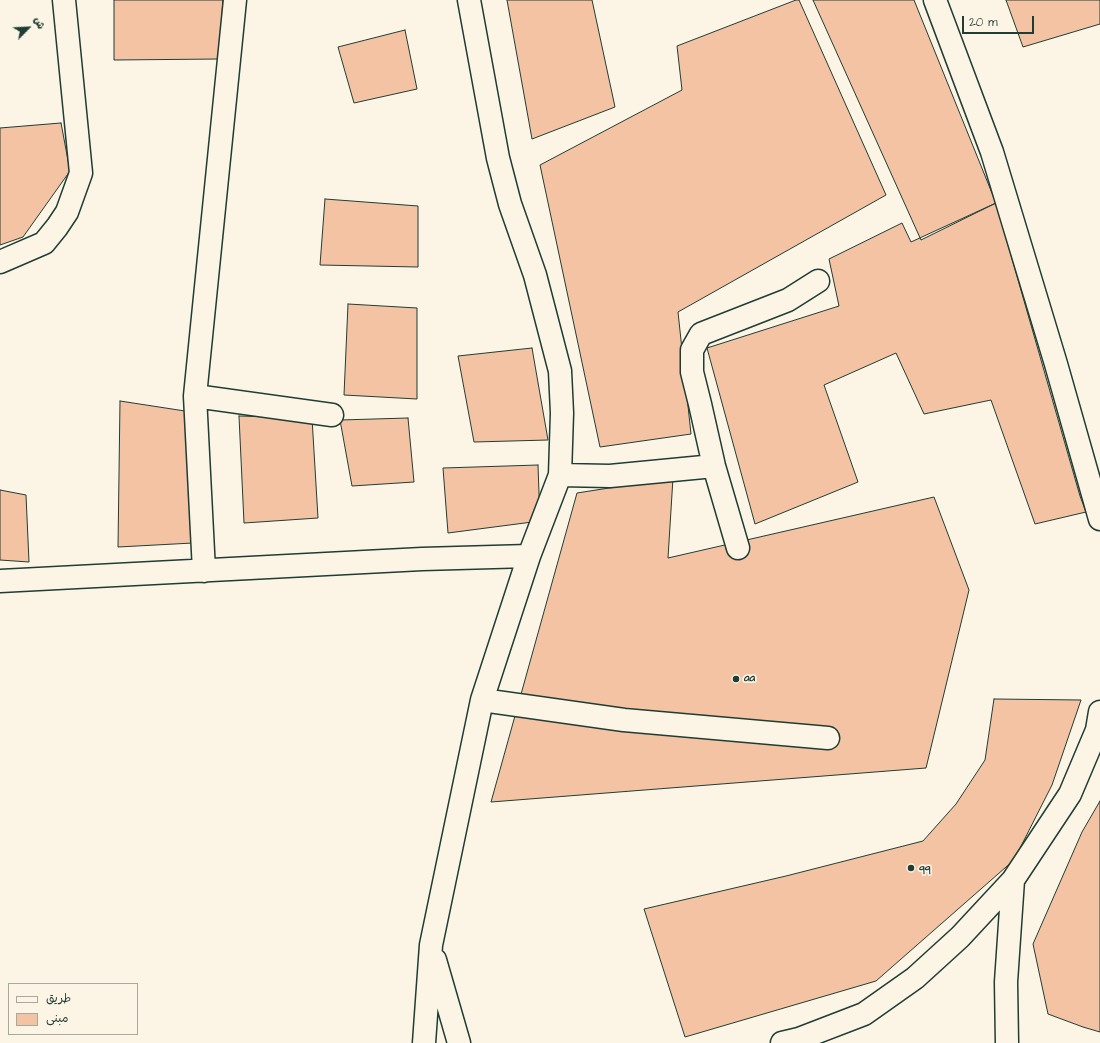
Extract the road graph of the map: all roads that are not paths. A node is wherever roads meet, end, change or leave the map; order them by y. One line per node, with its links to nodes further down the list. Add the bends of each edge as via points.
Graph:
1 (64, 0): 5 (street, via 81,174 67,212 44,243)
2 (235, 0): 7 (street)
3 (469, 0): 10 (street, via 498,158 510,204 535,275 560,371)
4 (935, 0): 11 (street, via 992,152)
5 (0, 262)
6 (818, 281): 9 (street, via 788,300 701,334 692,350 692,372)
7 (195, 396): 8 (street); 14 (street)
8 (332, 415)
9 (714, 466): 10 (street, via 610,476); 12 (street)
10 (560, 475): 13 (street)
11 (1100, 519)
12 (738, 548)
13 (529, 556): 14 (street, via 422,559); 16 (street)
14 (204, 572): 15 (street)
15 (0, 582)
16 (482, 700): 18 (street, via 624,720); 20 (street)
17 (1100, 712): 19 (street, via 1097,730 1070,794)
18 (828, 738)
19 (1013, 880): 21 (street, via 960,937 915,978 864,1014); 24 (street, via 1006,982)
20 (431, 945): 22 (street); 23 (street)
21 (794, 1042)
22 (424, 1043)
23 (459, 1043)
24 (1007, 1043)

